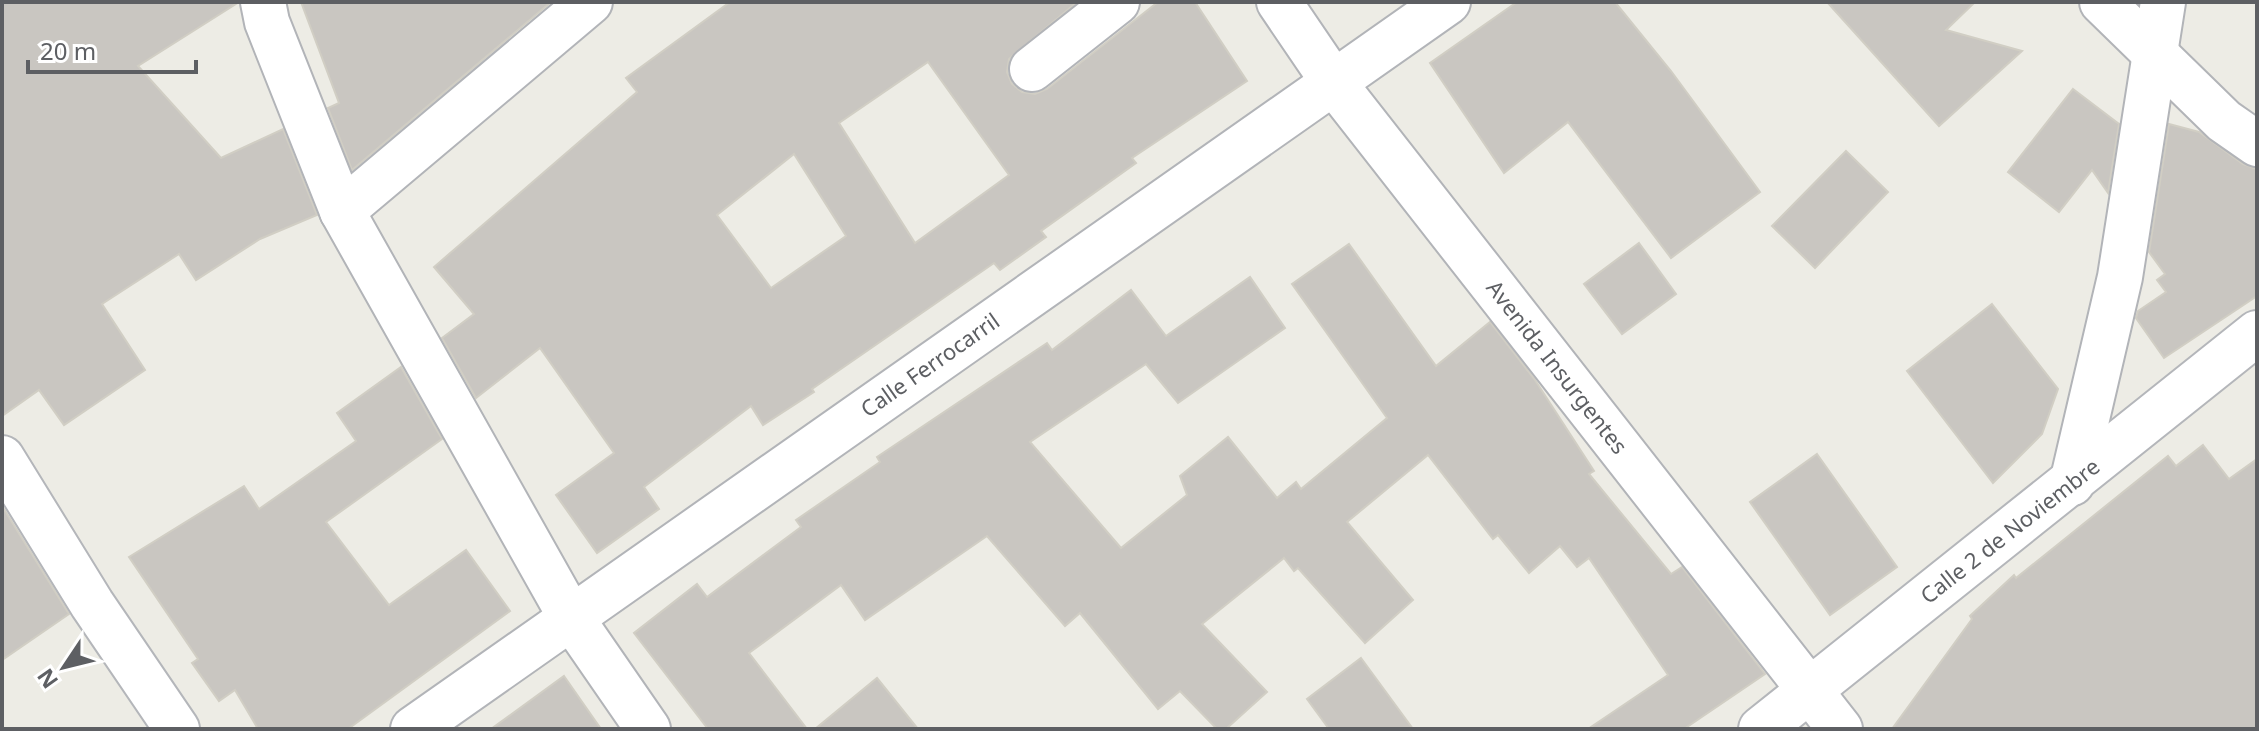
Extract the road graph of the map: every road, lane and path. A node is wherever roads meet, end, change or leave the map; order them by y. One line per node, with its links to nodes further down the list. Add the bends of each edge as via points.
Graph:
1 (263, 2): 12 (street)
2 (590, 2): 12 (street)
3 (1117, 2): 9 (street)
4 (1279, 2): 10 (street, Avenida Insurgentes)
5 (1448, 2): 10 (street, Calle Ferrocarril)
6 (2102, 2): 8 (street)
7 (2163, 2): 8 (street)
8 (2154, 53): 11 (street, via 2224,121); 15 (street, via 2120,277)
9 (1032, 69)
10 (1334, 83): 16 (street, Calle Ferrocarril); 17 (street, Avenida Insurgentes)
11 (2257, 144)
12 (342, 211): 16 (street)
13 (2257, 333): 15 (street, Calle 2 de Noviembre)
14 (2, 458): 18 (street)
15 (2072, 483): 17 (street, Calle 2 de Noviembre)
16 (570, 616): 19 (street, Calle Ferrocarril); 20 (street)
17 (1810, 689): 21 (street, Calle 2 de Noviembre); 22 (street, Avenida Insurgentes)
18 (177, 729)
19 (413, 729)
20 (648, 729)
21 (1761, 729)
22 (1840, 729)

